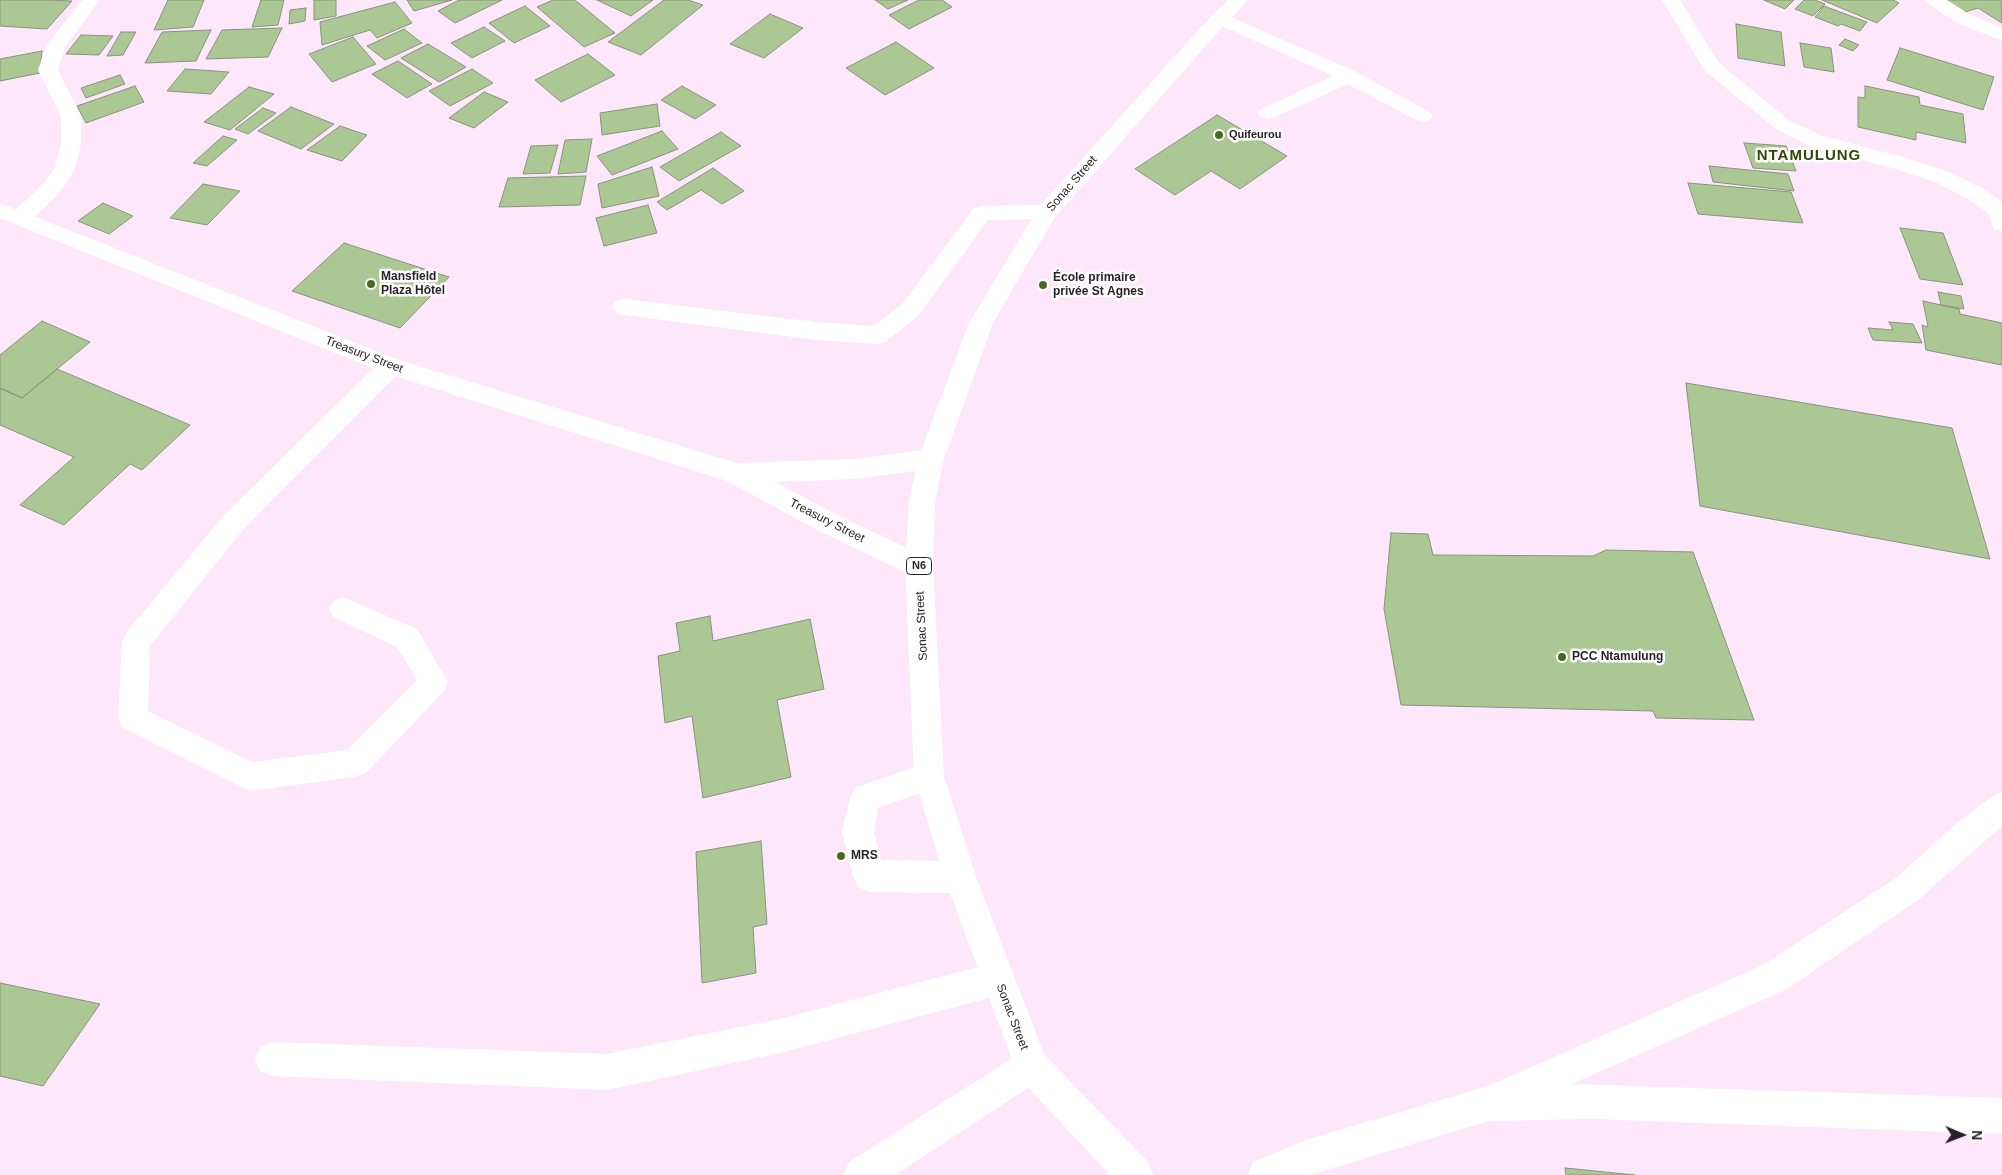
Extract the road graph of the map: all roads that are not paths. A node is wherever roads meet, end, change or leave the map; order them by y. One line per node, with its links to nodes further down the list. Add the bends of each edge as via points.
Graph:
1 (91, 0): 10 (main road, via 56,46 48,70 71,116 71,144 65,168 50,190)
2 (1671, 0): 11 (main road, via 1712,67 1784,125 1816,141 1942,177 1978,194 1998,210)
3 (1935, 0): 5 (main road, via 1962,18)
4 (1230, 9): 6 (main road); 9 (main road, Sonac Street / N6)
5 (2002, 35)
6 (1349, 76): 7 (main road); 8 (main road)
7 (1268, 114)
8 (1423, 116)
9 (1047, 212): 12 (main road, via 982,213 911,309 879,335 816,331); 14 (main road, Sonac Street / N6, via 981,323)
10 (10, 214): 13 (main road, Treasury Street)
11 (2002, 224)
12 (624, 307)
13 (391, 366): 15 (main road, Treasury Street); 17 (main road, via 233,523 136,642 133,718 250,776 355,763 434,682 407,638)
14 (931, 459): 15 (main road, Treasury Street, via 856,469); 16 (main road, Sonac Street / N6, via 922,502)
15 (736, 473): 16 (main road, Treasury Street)
16 (919, 566): 18 (main road, Sonac Street / N6)
17 (343, 609)
18 (929, 776): 20 (main road, Sonac Street / N6); 20 (main road, via 864,798 858,832 869,876)
19 (2002, 807): 24 (main road, via 1907,889 1775,977)
20 (960, 877): 21 (main road, Sonac Street / N6)
21 (997, 979): 22 (main road, via 780,1036 607,1072); 23 (main road, Sonac Street / N6)
22 (272, 1058)
23 (1031, 1066): 26 (main road); 27 (main road, Sonac Street / N6)
24 (1489, 1102): 25 (main road, via 1594,1101); 28 (main road, via 1306,1158)
25 (2002, 1116)
26 (862, 1175)
27 (1135, 1175)
28 (1266, 1175)

